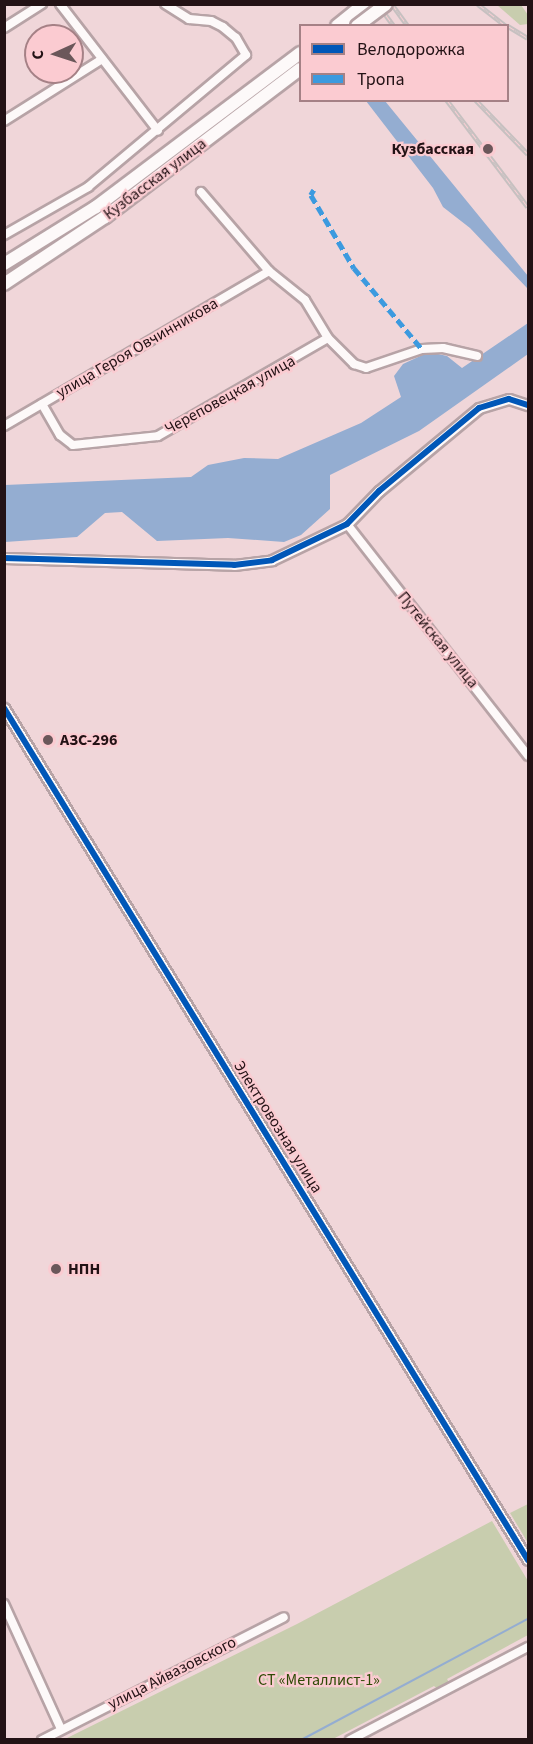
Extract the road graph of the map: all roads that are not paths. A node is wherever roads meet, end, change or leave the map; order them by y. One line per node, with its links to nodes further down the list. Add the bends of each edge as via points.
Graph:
1 (42, 4): 8 (street)
2 (60, 4): 10 (street)
3 (165, 4): 13 (street, Кузбасская улица, via 189,20 211,21 223,27 236,38 246,55)
4 (364, 4): 6 (main road)
5 (386, 4): 7 (main road, bridge)
6 (339, 24)
7 (360, 24)
8 (4, 28)
9 (299, 54): 16 (main road, Кузбасская улица, via 96,207)
10 (102, 59): 12 (street); 13 (street)
11 (299, 70): 18 (main road, Кузбасская улица, via 105,217)
12 (4, 121)
13 (158, 131): 15 (street, Кузбасская улица, via 57,208)
14 (201, 192): 17 (street)
15 (4, 235)
16 (4, 264)
17 (269, 271): 19 (street, via 305,300); 21 (street, улица Героя Овчинникова)
18 (4, 284)
19 (328, 338): 20 (street, via 354,364 366,368 422,349 443,348); 21 (street, Череповецкая улица, via 158,436 73,445 60,435)
20 (477, 356)
21 (42, 404): 23 (street, улица Героя Овчинникова)
22 (528, 405): 24 (street, via 508,399 479,408 379,491)
23 (4, 426)
24 (347, 524): 25 (street, via 287,555 254,563); 27 (street, Путейская улица)
25 (4, 558)
26 (4, 708): 28 (street, Электровозная улица)
27 (528, 756)
28 (528, 1560)
29 (4, 1604): 32 (street)
30 (284, 1617): 32 (street, улица Айвазовского)
31 (528, 1647): 34 (street)
32 (61, 1729): 33 (street, улица Айвазовского)
33 (42, 1740)
34 (350, 1740)

